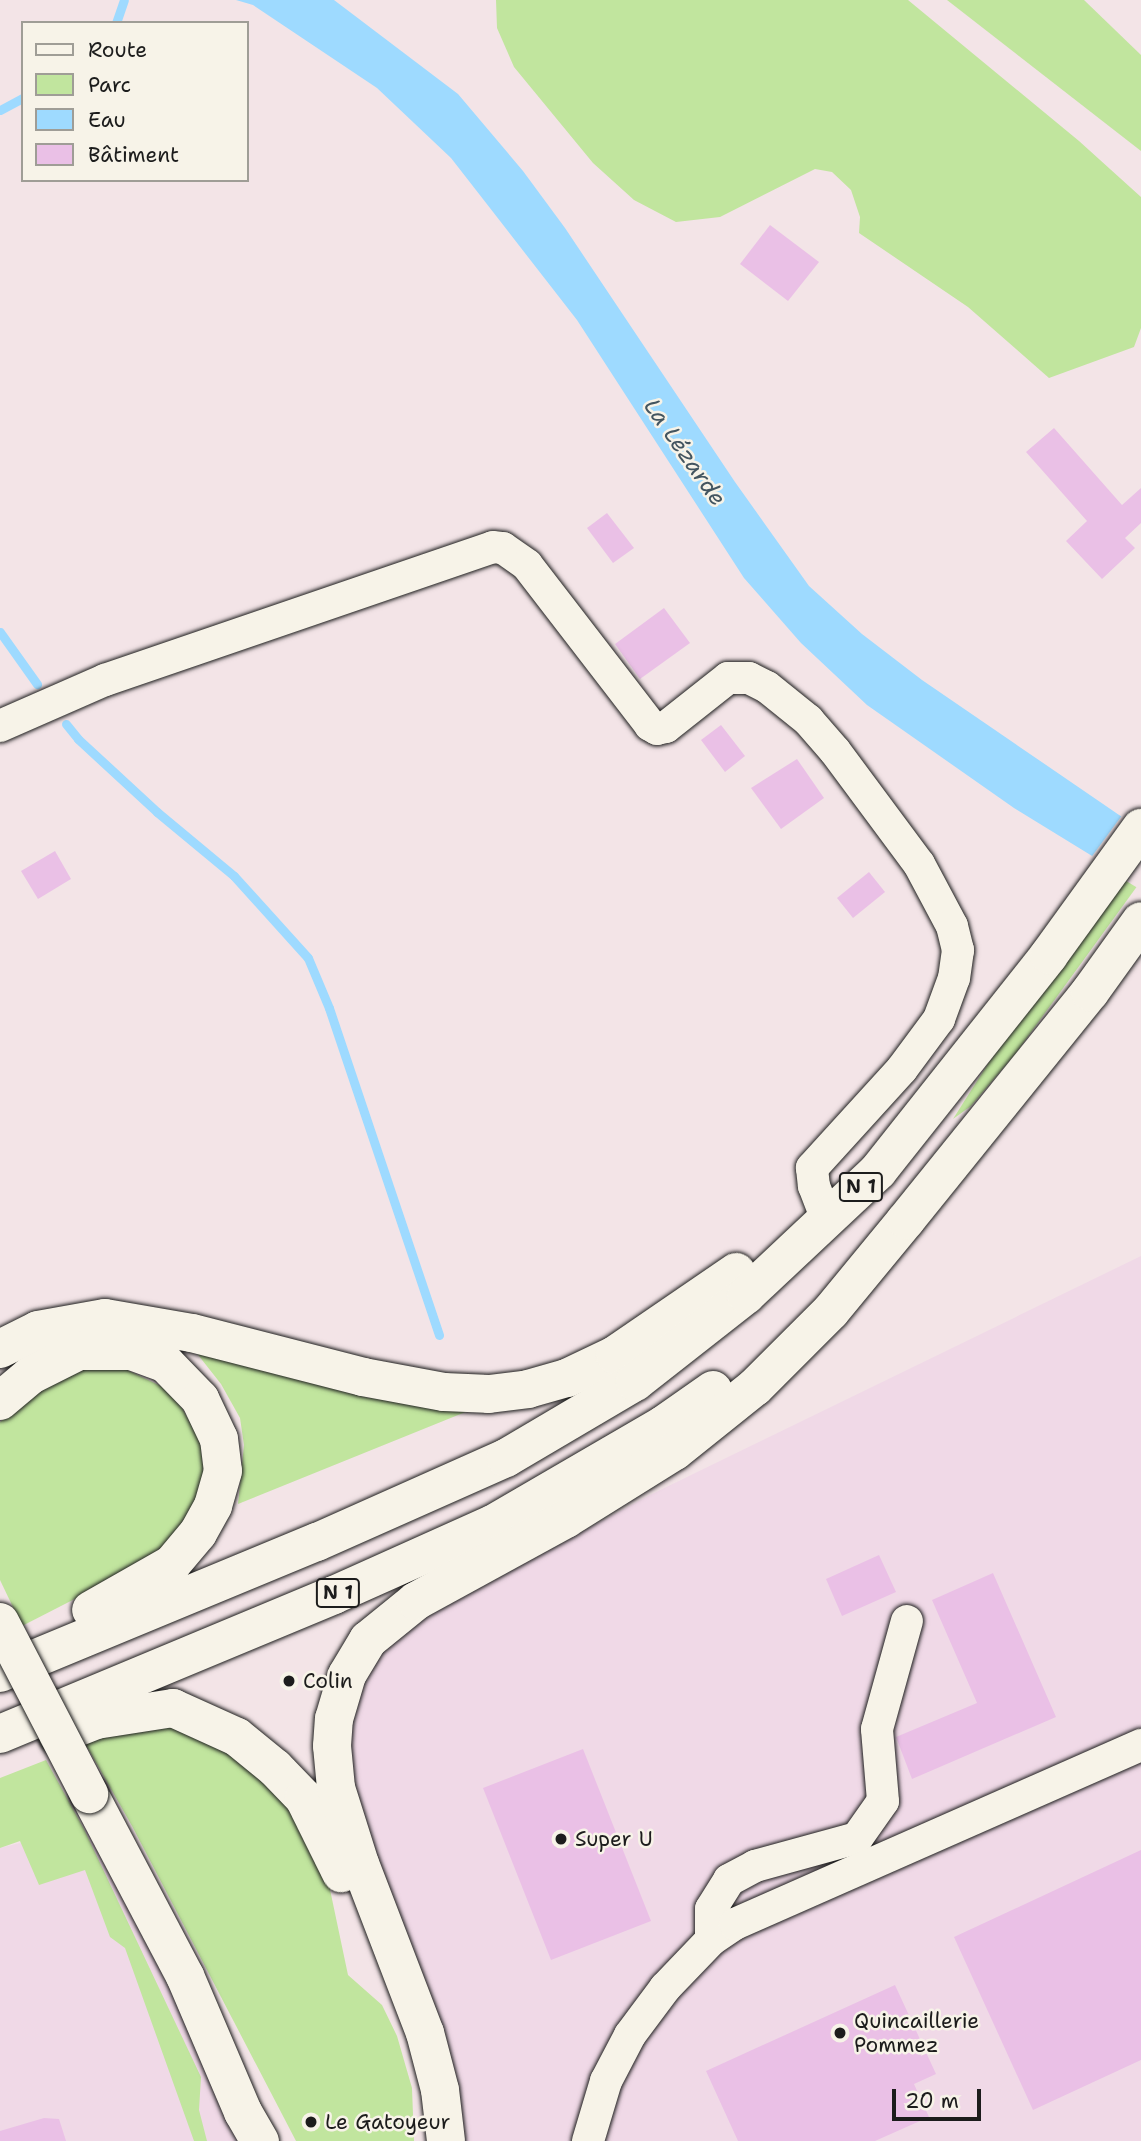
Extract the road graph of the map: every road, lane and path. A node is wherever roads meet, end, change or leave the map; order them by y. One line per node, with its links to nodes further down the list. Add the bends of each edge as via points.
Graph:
1 (0, 726): 5 (street, via 105,680 493,547 503,548 527,565 657,729 666,727 728,678 749,678 767,687 808,720 835,751 919,864 952,926 958,950 954,978 939,1019 902,1069 813,1168)
2 (1141, 828): 4 (main road, N 1, via 1049,955)
3 (1141, 921): 6 (main road, N 1, via 1090,992)
4 (878, 1171): 5 (main road); 12 (main road, N 1, via 746,1295 635,1382 506,1458 330,1537)
5 (823, 1210): 7 (main road, via 615,1355 566,1378 528,1389 489,1394 444,1392 363,1377 192,1333 105,1318 38,1331)
6 (906, 1220): 13 (main road, N 1, via 757,1358 663,1425 493,1524); 19 (main road, via 831,1311 755,1387 674,1451 566,1519 415,1601 368,1640 347,1675 334,1719 336,1788 425,2033 440,2090)
7 (0, 1349)
8 (0, 1401): 11 (main road, via 31,1375 79,1351 131,1351 166,1364 200,1399 219,1439 223,1471 213,1506 172,1564 125,1594)
9 (907, 1621): 16 (street, via 877,1729 883,1801 857,1838 755,1866 729,1880 710,1909)
10 (0, 1622): 17 (main road, bridge, via 185,1976)
11 (0, 1656)
12 (0, 1673)
13 (0, 1734)
14 (1141, 1745): 16 (street, via 735,1924)
15 (0, 1758): 18 (main road, via 96,1720 173,1708 237,1737 275,1768 312,1811 345,1880 416,2081)
16 (711, 1940): 20 (street, via 665,1988 630,2035 606,2081)
17 (249, 2131)
18 (422, 2141)
19 (446, 2141)
20 (588, 2141)

